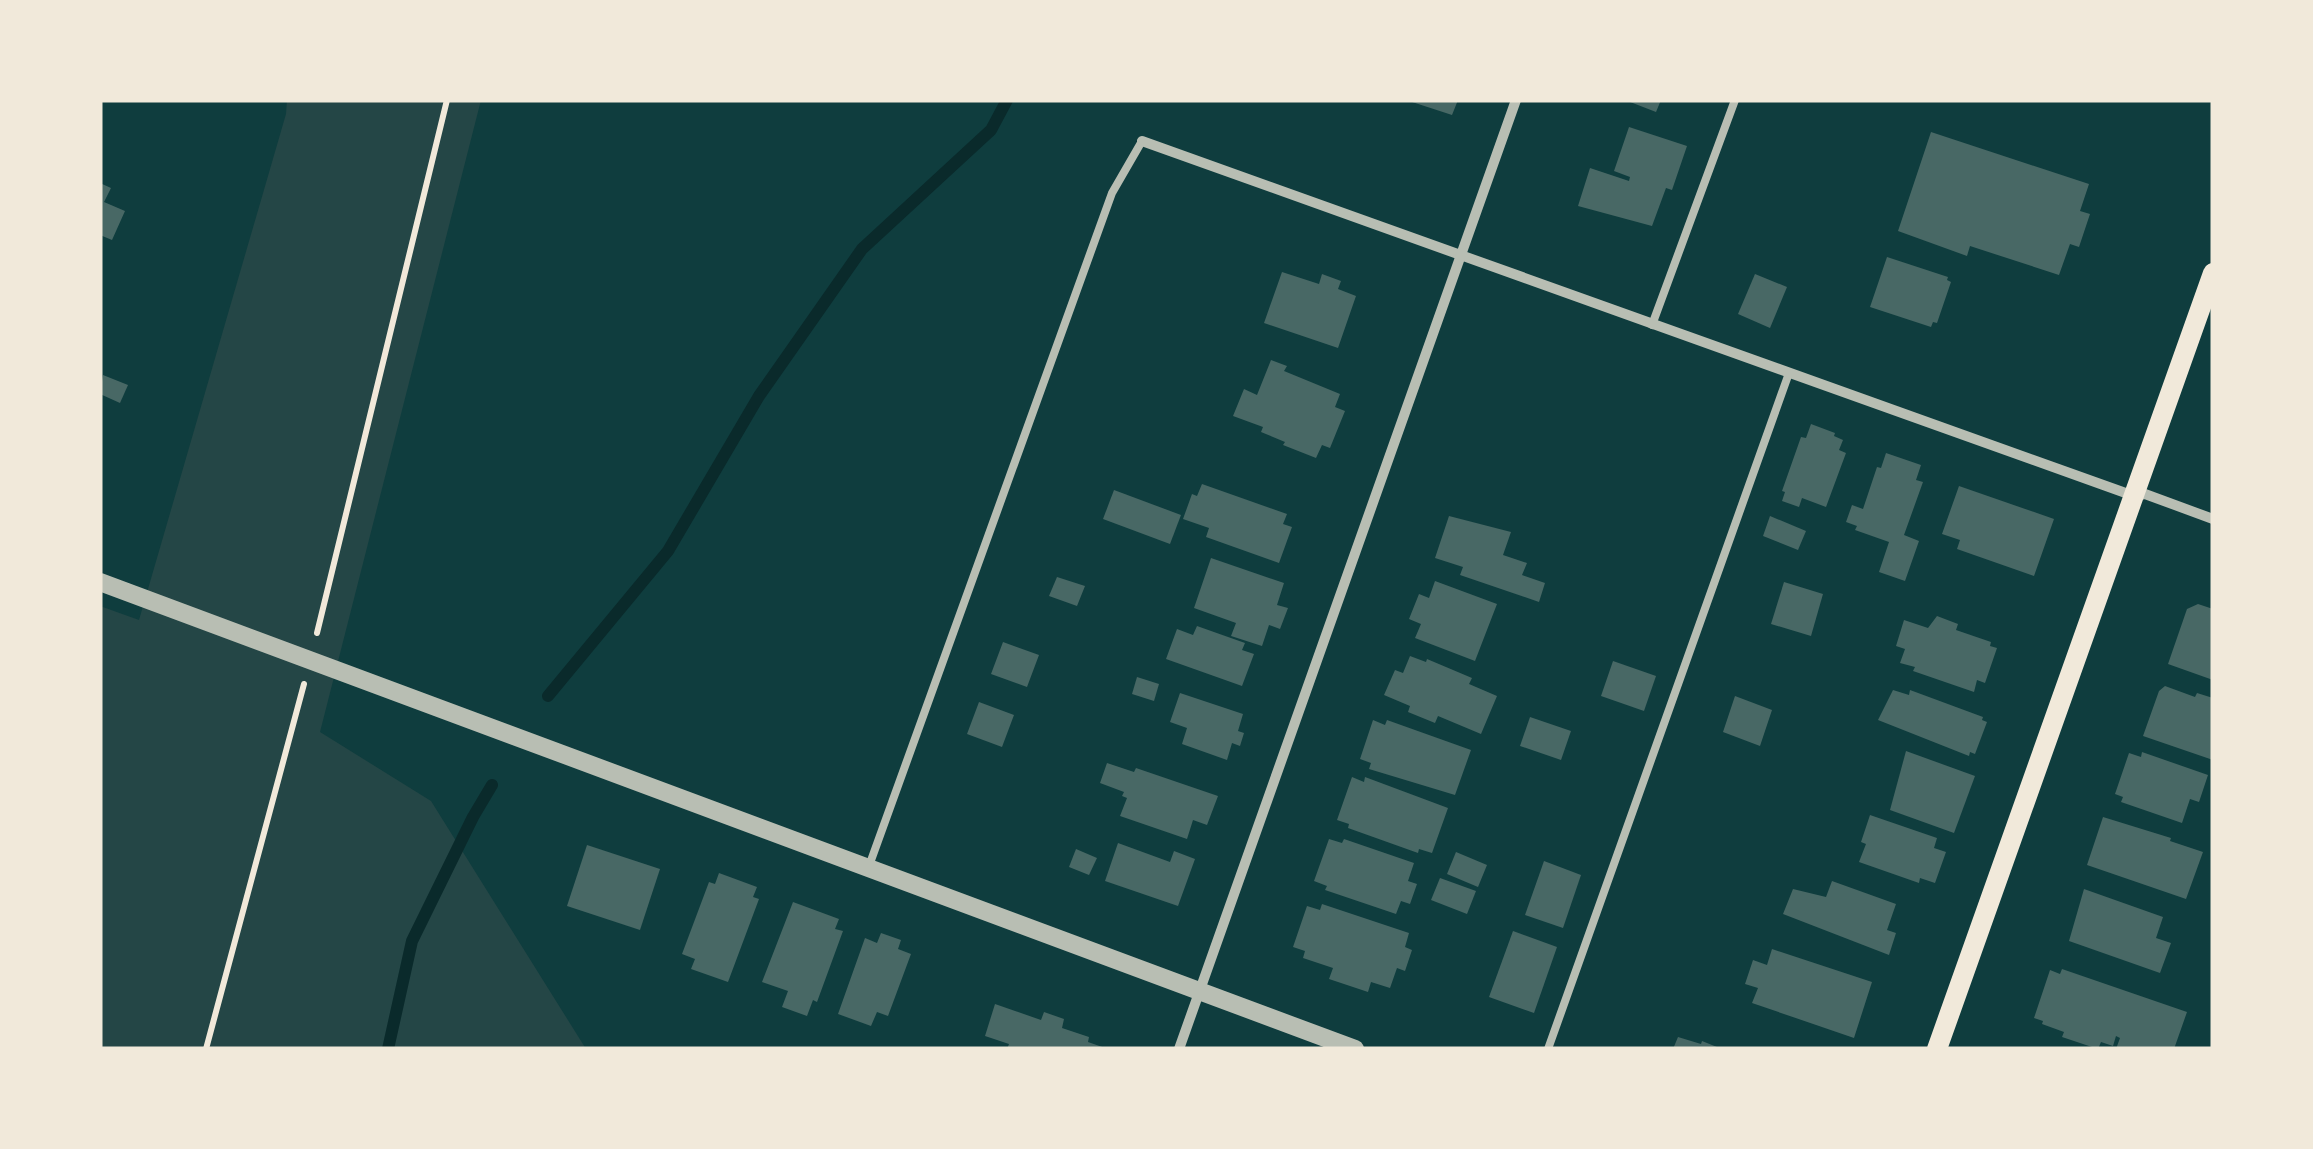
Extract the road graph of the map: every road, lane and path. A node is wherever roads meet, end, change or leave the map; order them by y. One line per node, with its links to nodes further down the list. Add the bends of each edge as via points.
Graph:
1 (448, 100): 12 (path)
2 (1516, 100): 5 (street)
3 (1734, 100): 7 (lane)
4 (1142, 140): 5 (street); 13 (lane, via 1112,193)
5 (1461, 256): 7 (street); 14 (street)
6 (2213, 273): 9 (main road)
7 (1652, 324): 8 (street)
8 (1789, 373): 9 (street); 18 (lane)
9 (2134, 496): 10 (street); 19 (main road)
10 (2213, 519)
11 (100, 582): 12 (street)
12 (310, 659): 13 (street); 15 (path)
13 (868, 869): 14 (street)
14 (1200, 992): 16 (street); 17 (street)
15 (206, 1049)
16 (1179, 1049)
17 (1355, 1049)
18 (1548, 1049)
19 (1937, 1049)

